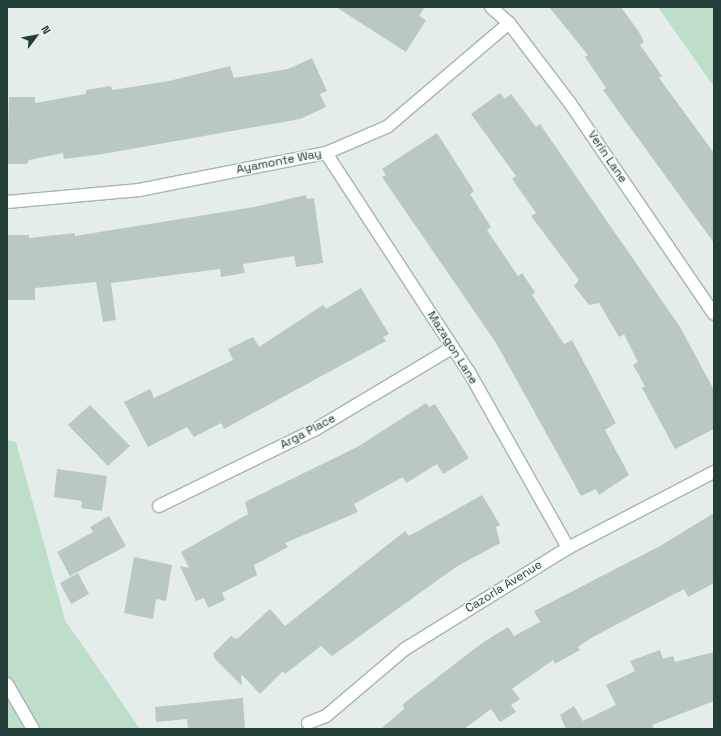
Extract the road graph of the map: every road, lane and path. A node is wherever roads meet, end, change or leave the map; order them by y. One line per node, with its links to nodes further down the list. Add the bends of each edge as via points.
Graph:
1 (491, 7): 2 (street, Verin Lane)
2 (509, 23): 3 (street, Ayamonte Way, via 387,127); 5 (street, Verin Lane, via 570,103)
3 (326, 153): 4 (street, Ayamonte Way, via 139,190); 6 (street, Mazagon Lane)
4 (7, 202)
5 (714, 314)
6 (452, 348): 8 (street, Arga Place, via 316,429); 9 (street, Mazagon Lane)
7 (714, 472): 9 (street, Cazorla Avenue)
8 (159, 506)
9 (568, 548): 11 (street, Cazorla Avenue, via 405,649 326,716)
10 (7, 684): 12 (street)
11 (308, 723)
12 (33, 729)

